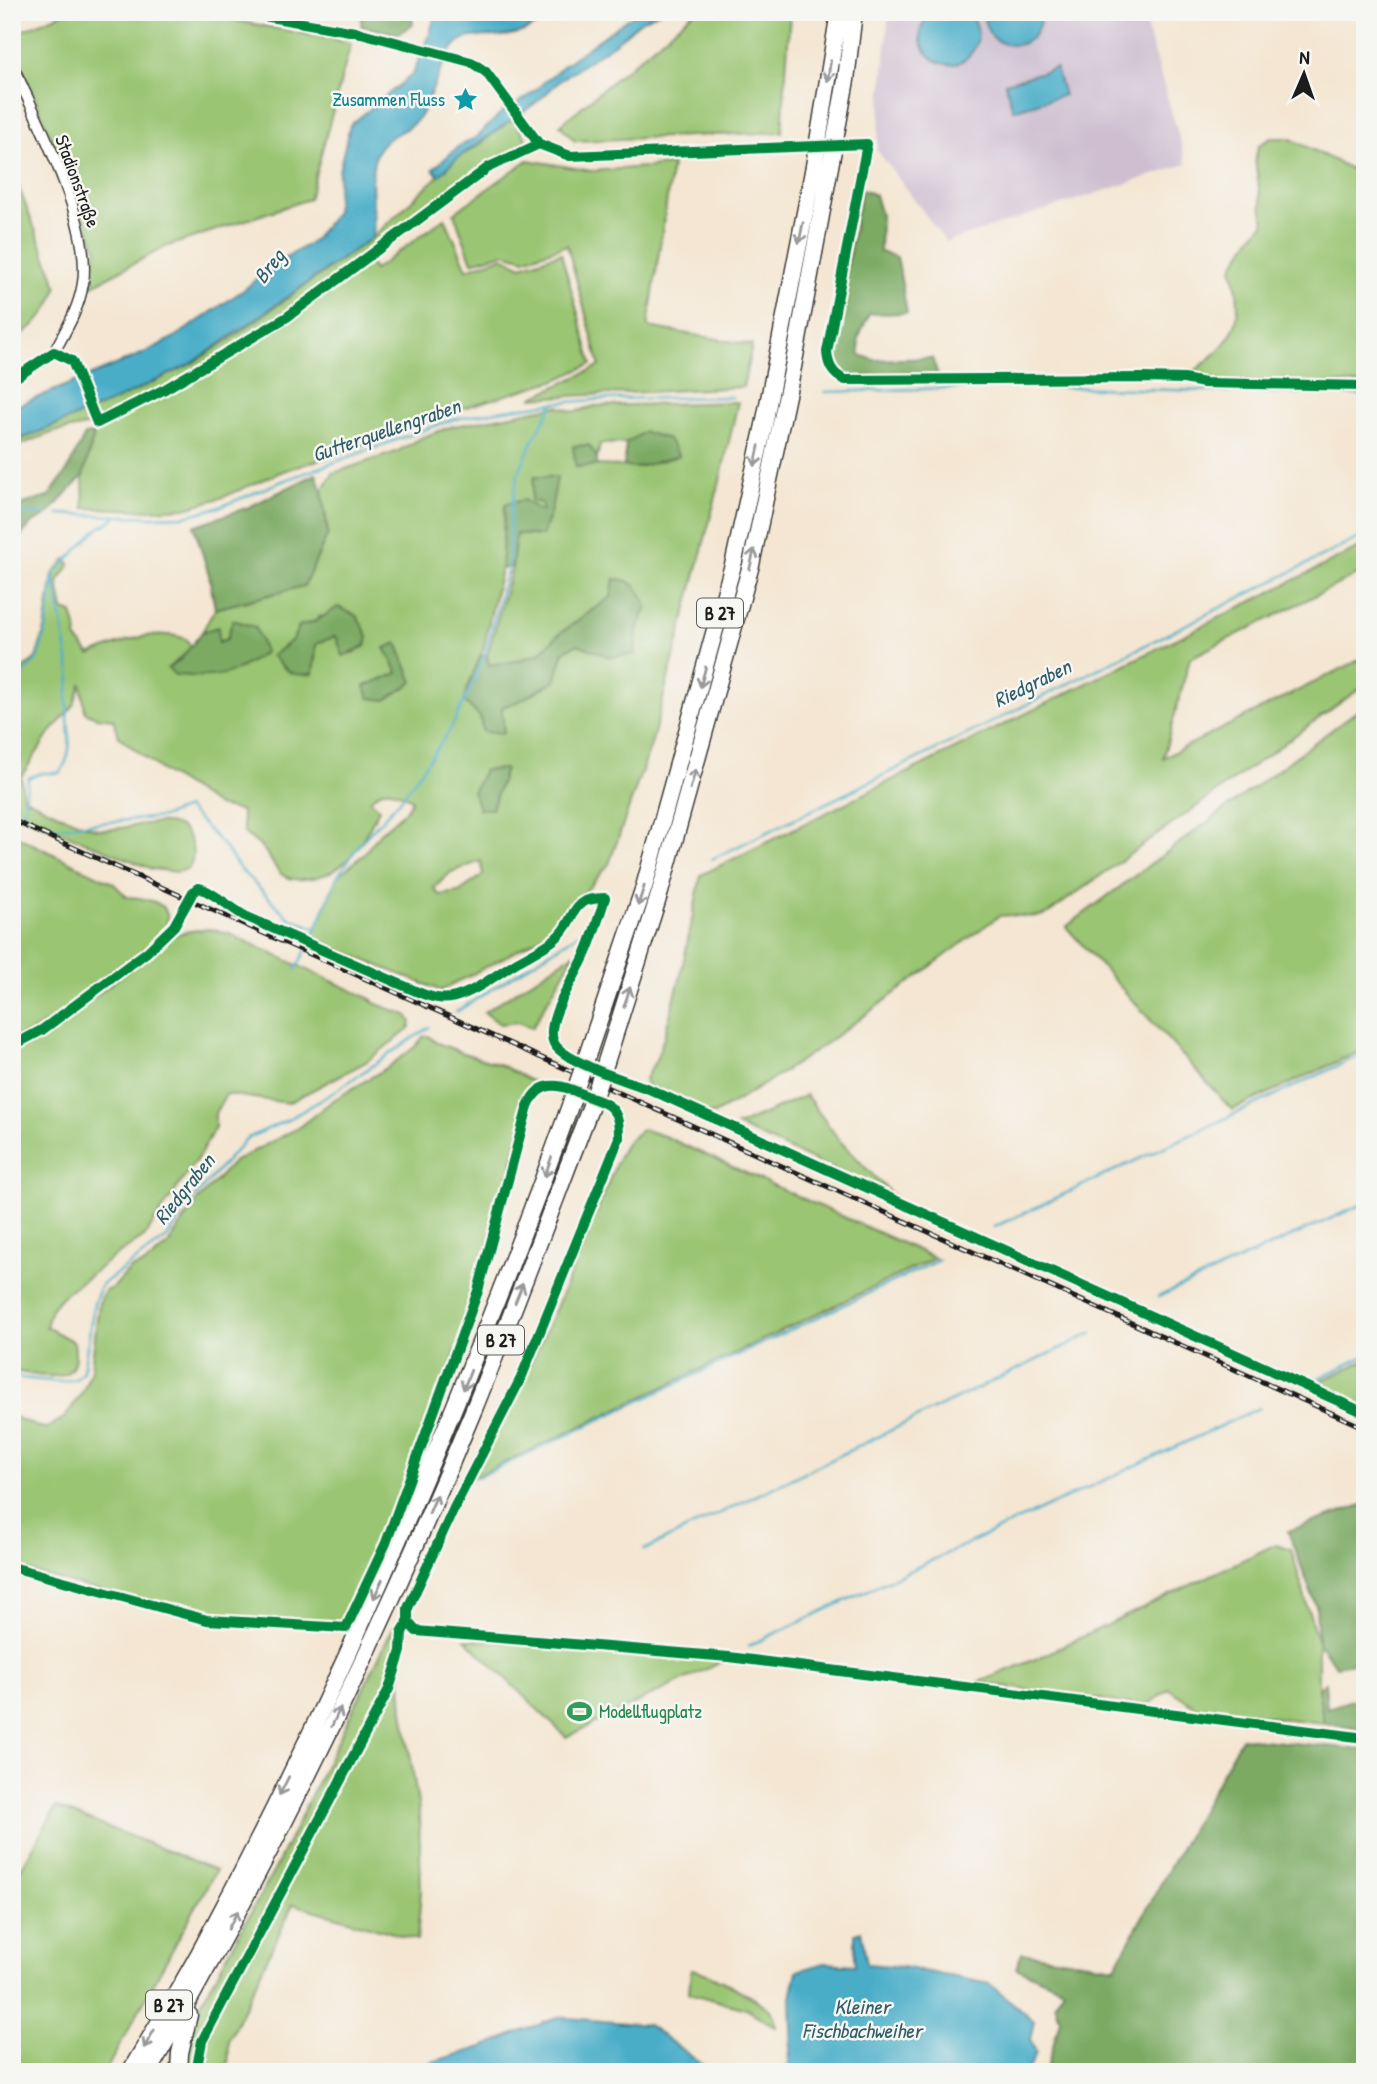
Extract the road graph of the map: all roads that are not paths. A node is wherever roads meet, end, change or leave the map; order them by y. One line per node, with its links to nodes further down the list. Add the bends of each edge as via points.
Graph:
1 (240, 12): 6 (street, via 360,33 471,62 486,72)
2 (839, 12): 5 (highway, B 27, one-way to 5)
3 (854, 12): 5 (highway, B 27, via 846,80)
4 (12, 64): 8 (street, Stadionstraße, via 65,185 82,242 79,299)
5 (828, 130): 7 (highway, B 27)
6 (538, 144)
7 (822, 167): 9 (highway, B 27, one-way to 7, bridge, via 301,1791 406,1566 474,1409 606,1062 660,892 751,565 793,368); 10 (highway, B 27, one-way to 10, bridge, via 734,561 644,887 515,1258 386,1571 326,1703 214,1925)
8 (54, 352)
9 (202, 1980): 11 (highway, B 27); 12 (highway, via 184,2030)
10 (130, 2072)
11 (148, 2072)
12 (179, 2072)

